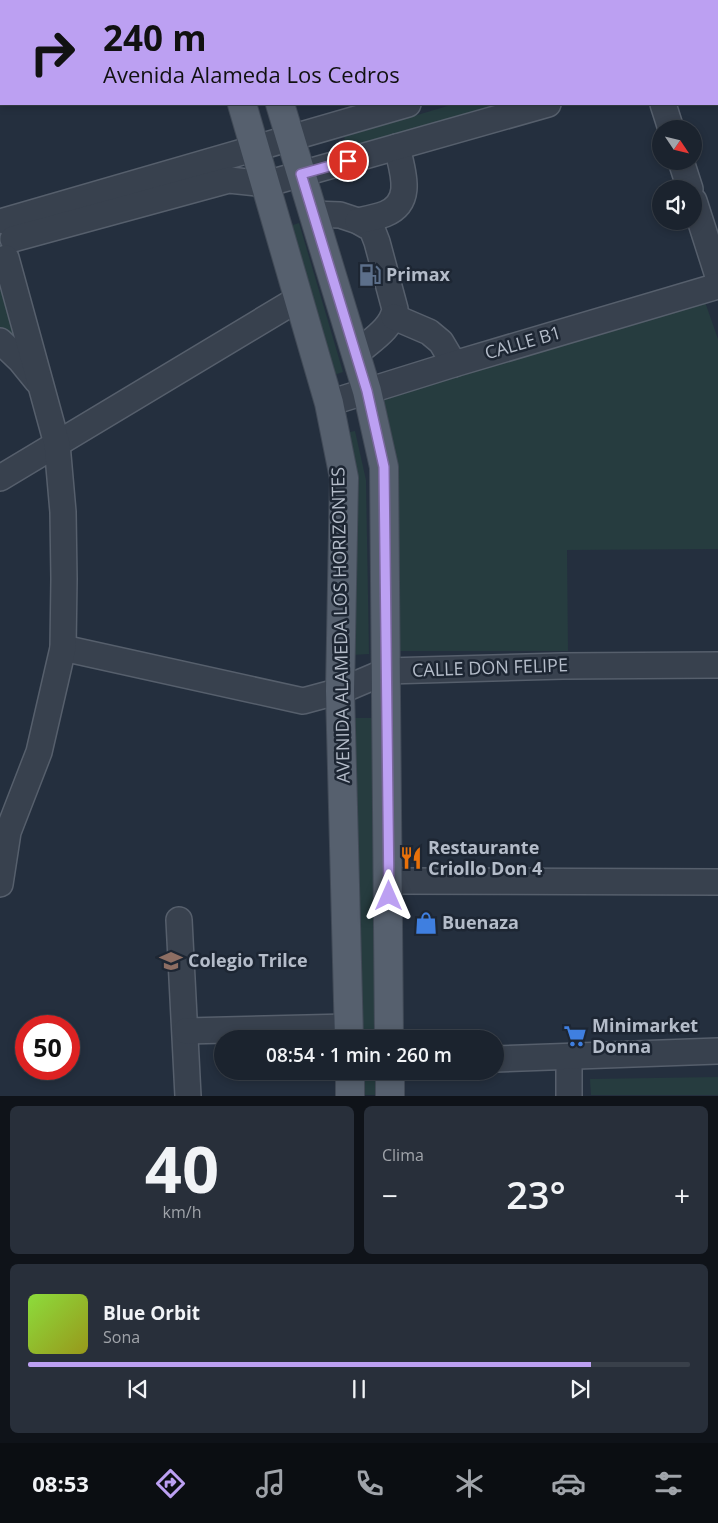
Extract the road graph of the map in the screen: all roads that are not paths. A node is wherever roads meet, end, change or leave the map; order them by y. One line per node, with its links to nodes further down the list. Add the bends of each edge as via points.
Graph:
1 (242, 105): 9 (main road, AVENIDA ALAMEDA LOS HORIZONTES)
2 (280, 105): 7 (main road)
3 (405, 105): 7 (street)
4 (544, 105): 8 (street)
5 (663, 105): 6 (street)
6 (668, 120)
7 (290, 139): 9 (street); 10 (main road)
8 (397, 147): 10 (street); 13 (street, via 406,182 404,194 398,205 387,213)
9 (255, 149): 11 (main road, AVENIDA ALAMEDA LOS HORIZONTES); 15 (street)
10 (301, 174): 11 (street); 12 (main road)
11 (266, 184): 15 (street, via 229,180); 18 (main road, AVENIDA ALAMEDA LOS HORIZONTES)
12 (313, 214): 13 (street, via 340,215); 21 (main road)
13 (358, 221): 19 (street, via 372,229 378,242 395,309)
14 (702, 226): 16 (street)
15 (5, 240): 23 (street)
16 (718, 276)
17 (718, 286): 22 (street, CALLE B1)
18 (298, 299): 25 (main road, AVENIDA ALAMEDA LOS HORIZONTES); 26 (street)
19 (394, 317): 21 (street); 22 (street, via 429,332 441,342)
20 (0, 340): 23 (street)
21 (356, 354): 24 (main road)
22 (454, 364): 24 (street, CALLE B1)
23 (42, 388): 26 (street)
24 (367, 391): 25 (street, CALLE B1); 30 (main road, via 384,467)
25 (328, 402): 31 (main road, AVENIDA ALAMEDA LOS HORIZONTES, via 344,478)
26 (57, 444): 27 (street); 28 (street, via 63,512)
27 (0, 478)
28 (63, 648): 31 (street, CALLE DON FELIPE, via 303,701); 32 (street, via 39,752)
29 (718, 665): 30 (street, CALLE DON FELIPE)
30 (387, 671): 31 (street, CALLE DON FELIPE); 33 (main road)
31 (340, 691): 37 (main road, AVENIDA ALAMEDA LOS HORIZONTES)
32 (4, 838): 35 (street)
33 (389, 881): 34 (street); 38 (main road)
34 (718, 882)
35 (0, 884)
36 (179, 920): 39 (street)
37 (348, 1030)
38 (389, 1030)
39 (186, 1031): 40 (street); 46 (street)
40 (214, 1031)
41 (718, 1051): 42 (street)
42 (568, 1056): 43 (street); 49 (street)
43 (504, 1059)
44 (350, 1080): 47 (main road)
45 (390, 1080): 48 (main road)
46 (188, 1096)
47 (350, 1096)
48 (390, 1096)
49 (569, 1096)

